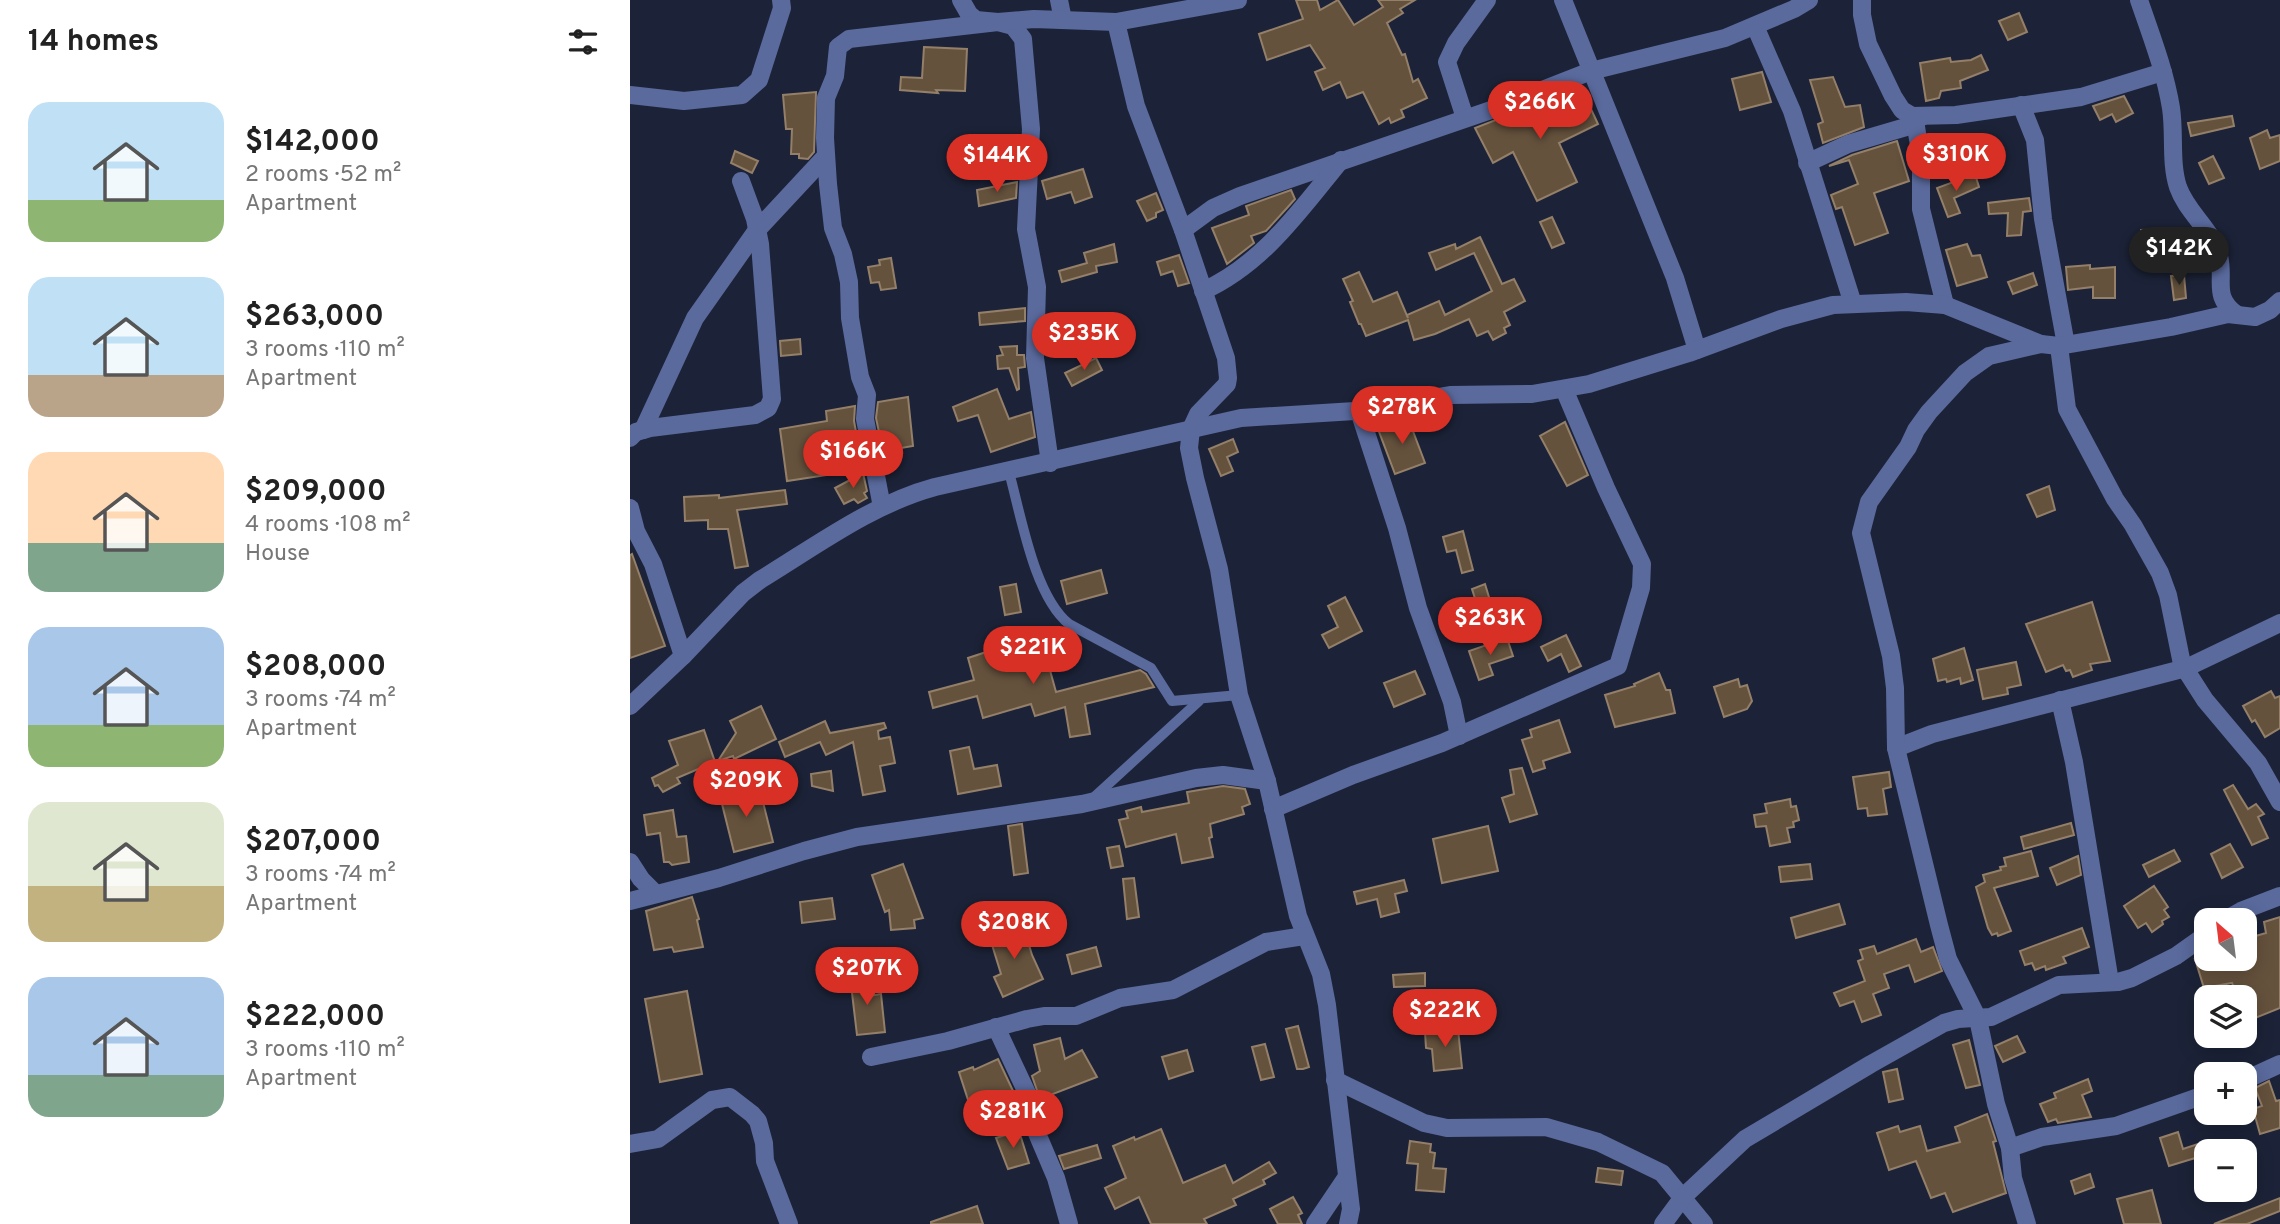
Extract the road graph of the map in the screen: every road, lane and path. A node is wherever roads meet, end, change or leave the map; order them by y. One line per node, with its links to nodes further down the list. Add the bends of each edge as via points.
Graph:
1 (781, 0): 16 (street, via 759,80 742,95 684,101)
2 (961, 0): 11 (street, via 976,20)
3 (1059, 0): 10 (street)
4 (1238, 0): 12 (street)
5 (1488, 0): 18 (street, via 1447,62)
6 (1563, 0): 14 (street)
7 (1809, 0): 13 (street)
8 (1862, 0): 19 (street, via 1868,44 1893,96 1906,114)
9 (2139, 0): 15 (street)
10 (1063, 20): 11 (street); 12 (street)
11 (998, 22): 20 (street, via 843,41 836,51 835,76 826,98); 37 (street, via 1013,26 1023,39 1031,129 1026,229 1037,287 1035,358)
12 (1116, 22): 25 (street, via 1136,106)
13 (1755, 26): 14 (street, via 1725,38); 22 (street, via 1792,111)
14 (1591, 71): 18 (street); 32 (street, via 1675,278)
15 (2163, 72): 17 (street, via 2081,97); 30 (street, via 2177,184 2214,243 2221,296)
16 (630, 95)
17 (2021, 106): 19 (street); 31 (street, via 2035,140)
18 (1465, 118): 21 (street)
19 (1919, 119): 22 (street); 29 (street, via 1922,209)
20 (826, 156): 24 (street); 39 (street, via 833,228 849,282 850,318 867,395 865,419)
21 (1342, 160): 25 (street, via 1240,196 1213,208); 26 (street, via 1274,241 1220,284)
22 (1807, 163): 28 (street)
23 (741, 181): 24 (street)
24 (757, 230): 36 (street, via 695,318); 36 (street, via 770,357 772,399 768,408 755,415)
25 (1184, 230): 26 (street)
26 (1203, 291): 35 (street, via 1226,358 1228,378)
27 (2280, 301): 30 (street, via 2255,317)
28 (1853, 304): 29 (street); 32 (street, via 1803,312)
29 (1945, 305): 31 (street)
30 (2236, 314): 31 (street)
31 (2055, 345): 44 (street, via 2067,409 2160,573); 50 (street, via 1989,356 1965,373 1928,412 1865,509 1861,533 1891,656)
32 (1697, 350): 33 (street)
33 (1564, 389): 34 (street, via 1523,395 1450,395); 49 (street, via 1642,564 1641,588 1620,662 1611,671)
34 (1359, 411): 35 (street, via 1241,418); 49 (street)
35 (1191, 429): 37 (street); 45 (street, via 1189,448 1219,569)
36 (636, 434)
37 (1050, 463): 38 (street)
38 (1009, 472): 39 (street, via 912,494); 46 (lane, via 1040,581 1059,615 1151,668 1170,700)
39 (882, 507): 43 (street, via 760,580)
40 (630, 508): 41 (street)
41 (633, 530): 43 (street, via 653,564)
42 (2280, 623): 44 (street)
43 (683, 656): 48 (street)
44 (2186, 668): 47 (street); 53 (street, via 2205,700 2258,763)
45 (1238, 695): 46 (lane); 51 (street)
46 (1199, 700): 52 (lane)
47 (2060, 700): 50 (street); 62 (street)
48 (630, 706)
49 (1459, 736): 54 (street)
50 (1896, 748): 63 (street, via 1948,959)
51 (1267, 781): 52 (street, via 1223,775 1196,778); 54 (street)
52 (1088, 802): 56 (street, via 857,837)
53 (2280, 802)
54 (1273, 809): 60 (street)
55 (630, 862): 56 (street)
56 (656, 894): 58 (street)
57 (2280, 896): 59 (street)
58 (630, 901)
59 (2249, 908)
60 (1304, 936): 64 (street, via 1266,942 1173,990 1120,999 1076,1016 1044,1016); 68 (street, via 1321,974)
61 (2194, 942): 62 (street, via 2152,969)
62 (2110, 982): 63 (street, via 2059,985)
63 (1978, 1019): 71 (street); 73 (street, via 1944,1023 1762,1128)
64 (996, 1027): 65 (street); 75 (street, via 1027,1093)
65 (871, 1058)
66 (2280, 1064): 67 (street)
67 (2257, 1075)
68 (1335, 1080): 72 (street); 73 (street, via 1424,1123 1447,1128 1546,1127 1598,1142 1662,1173)
69 (2194, 1099): 71 (street, via 2116,1126 2042,1137)
70 (630, 1144): 74 (street, via 658,1139 712,1100 730,1097 758,1121 765,1161)
71 (2010, 1148): 80 (street, via 2013,1178)
72 (1346, 1178): 76 (street); 77 (street, via 1351,1209)
73 (1683, 1197): 78 (street); 79 (street)
74 (789, 1224)
75 (1069, 1224)
76 (1315, 1224)
77 (1348, 1224)
78 (1663, 1224)
79 (1704, 1224)
80 (2027, 1224)

